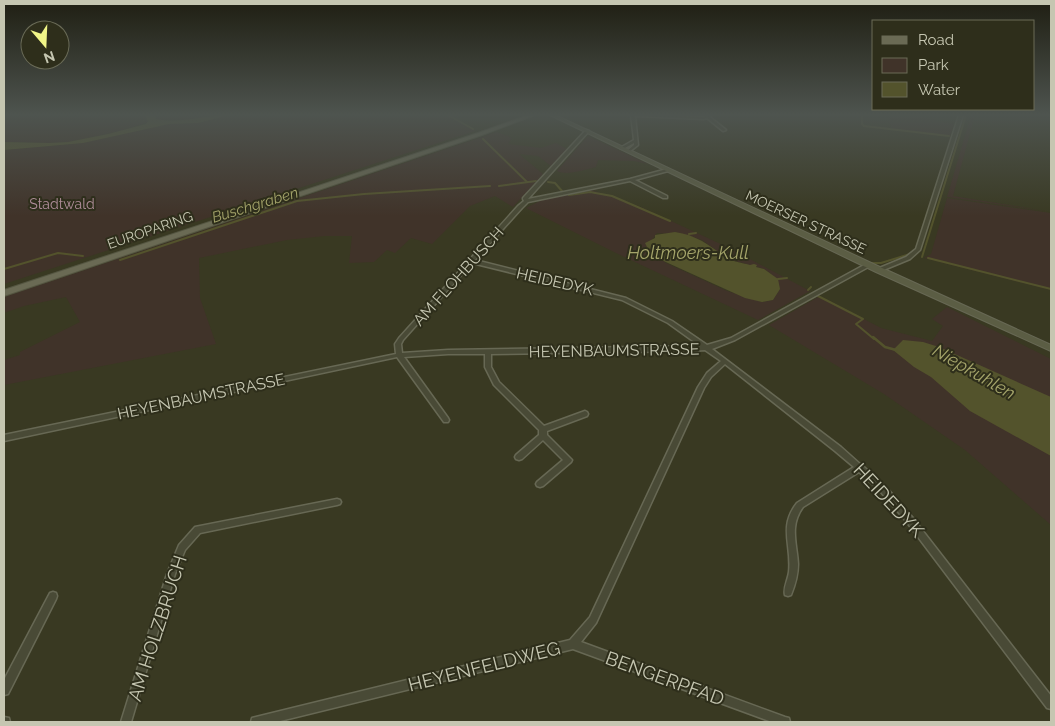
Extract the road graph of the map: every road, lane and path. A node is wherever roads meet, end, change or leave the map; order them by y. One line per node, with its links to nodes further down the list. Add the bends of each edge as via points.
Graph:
1 (425, 149): 15 (main road, EUROPARING)
2 (435, 149): 16 (main road, EUROPARING)
3 (571, 149): 11 (street, AM FLOHBUSCH, via 525,199)
4 (624, 149): 7 (main road, MOERSER STRASSE)
5 (633, 149): 7 (street)
6 (951, 149): 14 (street, via 918,250 908,258)
7 (629, 151): 8 (main road, MOERSER STRASSE)
8 (667, 170): 9 (street); 13 (main road, MOERSER STRASSE)
9 (631, 180): 10 (street); 11 (street)
10 (665, 197)
11 (527, 201): 12 (street, AM FLOHBUSCH)
12 (471, 261): 17 (street, HEIDEDYK, via 624,299 662,317); 22 (street, AM FLOHBUSCH, via 401,339)
13 (868, 265): 14 (main road, MOERSER STRASSE); 18 (street, HEYENBAUMSTRASSE, via 733,339)
14 (879, 270): 19 (main road, MOERSER STRASSE)
15 (4, 287)
16 (4, 293)
17 (688, 335): 18 (street, HEIDEDYK); 20 (street, via 687,344)
18 (706, 348): 20 (street, HEYENBAUMSTRASSE); 23 (street, HEIDEDYK)
19 (1051, 348)
20 (678, 350): 21 (street, HEYENBAUMSTRASSE)
21 (488, 352): 22 (street, HEYENBAUMSTRASSE); 26 (street, via 488,367 496,383)
22 (399, 355): 25 (street); 27 (street, HEYENBAUMSTRASSE)
23 (725, 361): 29 (street, HEIDEDYK); 34 (street, HEYENFELDWEG, via 701,387 593,620)
24 (585, 414): 26 (street)
25 (446, 420)
26 (543, 433): 28 (street); 30 (street, via 568,460)
27 (4, 438)
28 (519, 457)
29 (860, 467): 32 (street, via 794,511 791,522 793,572); 36 (street, HEIDEDYK, via 909,518)
30 (540, 484)
31 (337, 502): 37 (street, AM HOLZBRUCH, via 198,530 182,548 171,574)
32 (788, 592)
33 (53, 596): 35 (street)
34 (573, 644): 38 (street, HEYENFELDWEG); 39 (street, BENGERPFAD)
35 (4, 690)
36 (1051, 704)
37 (126, 722)
38 (256, 722)
39 (785, 722)

